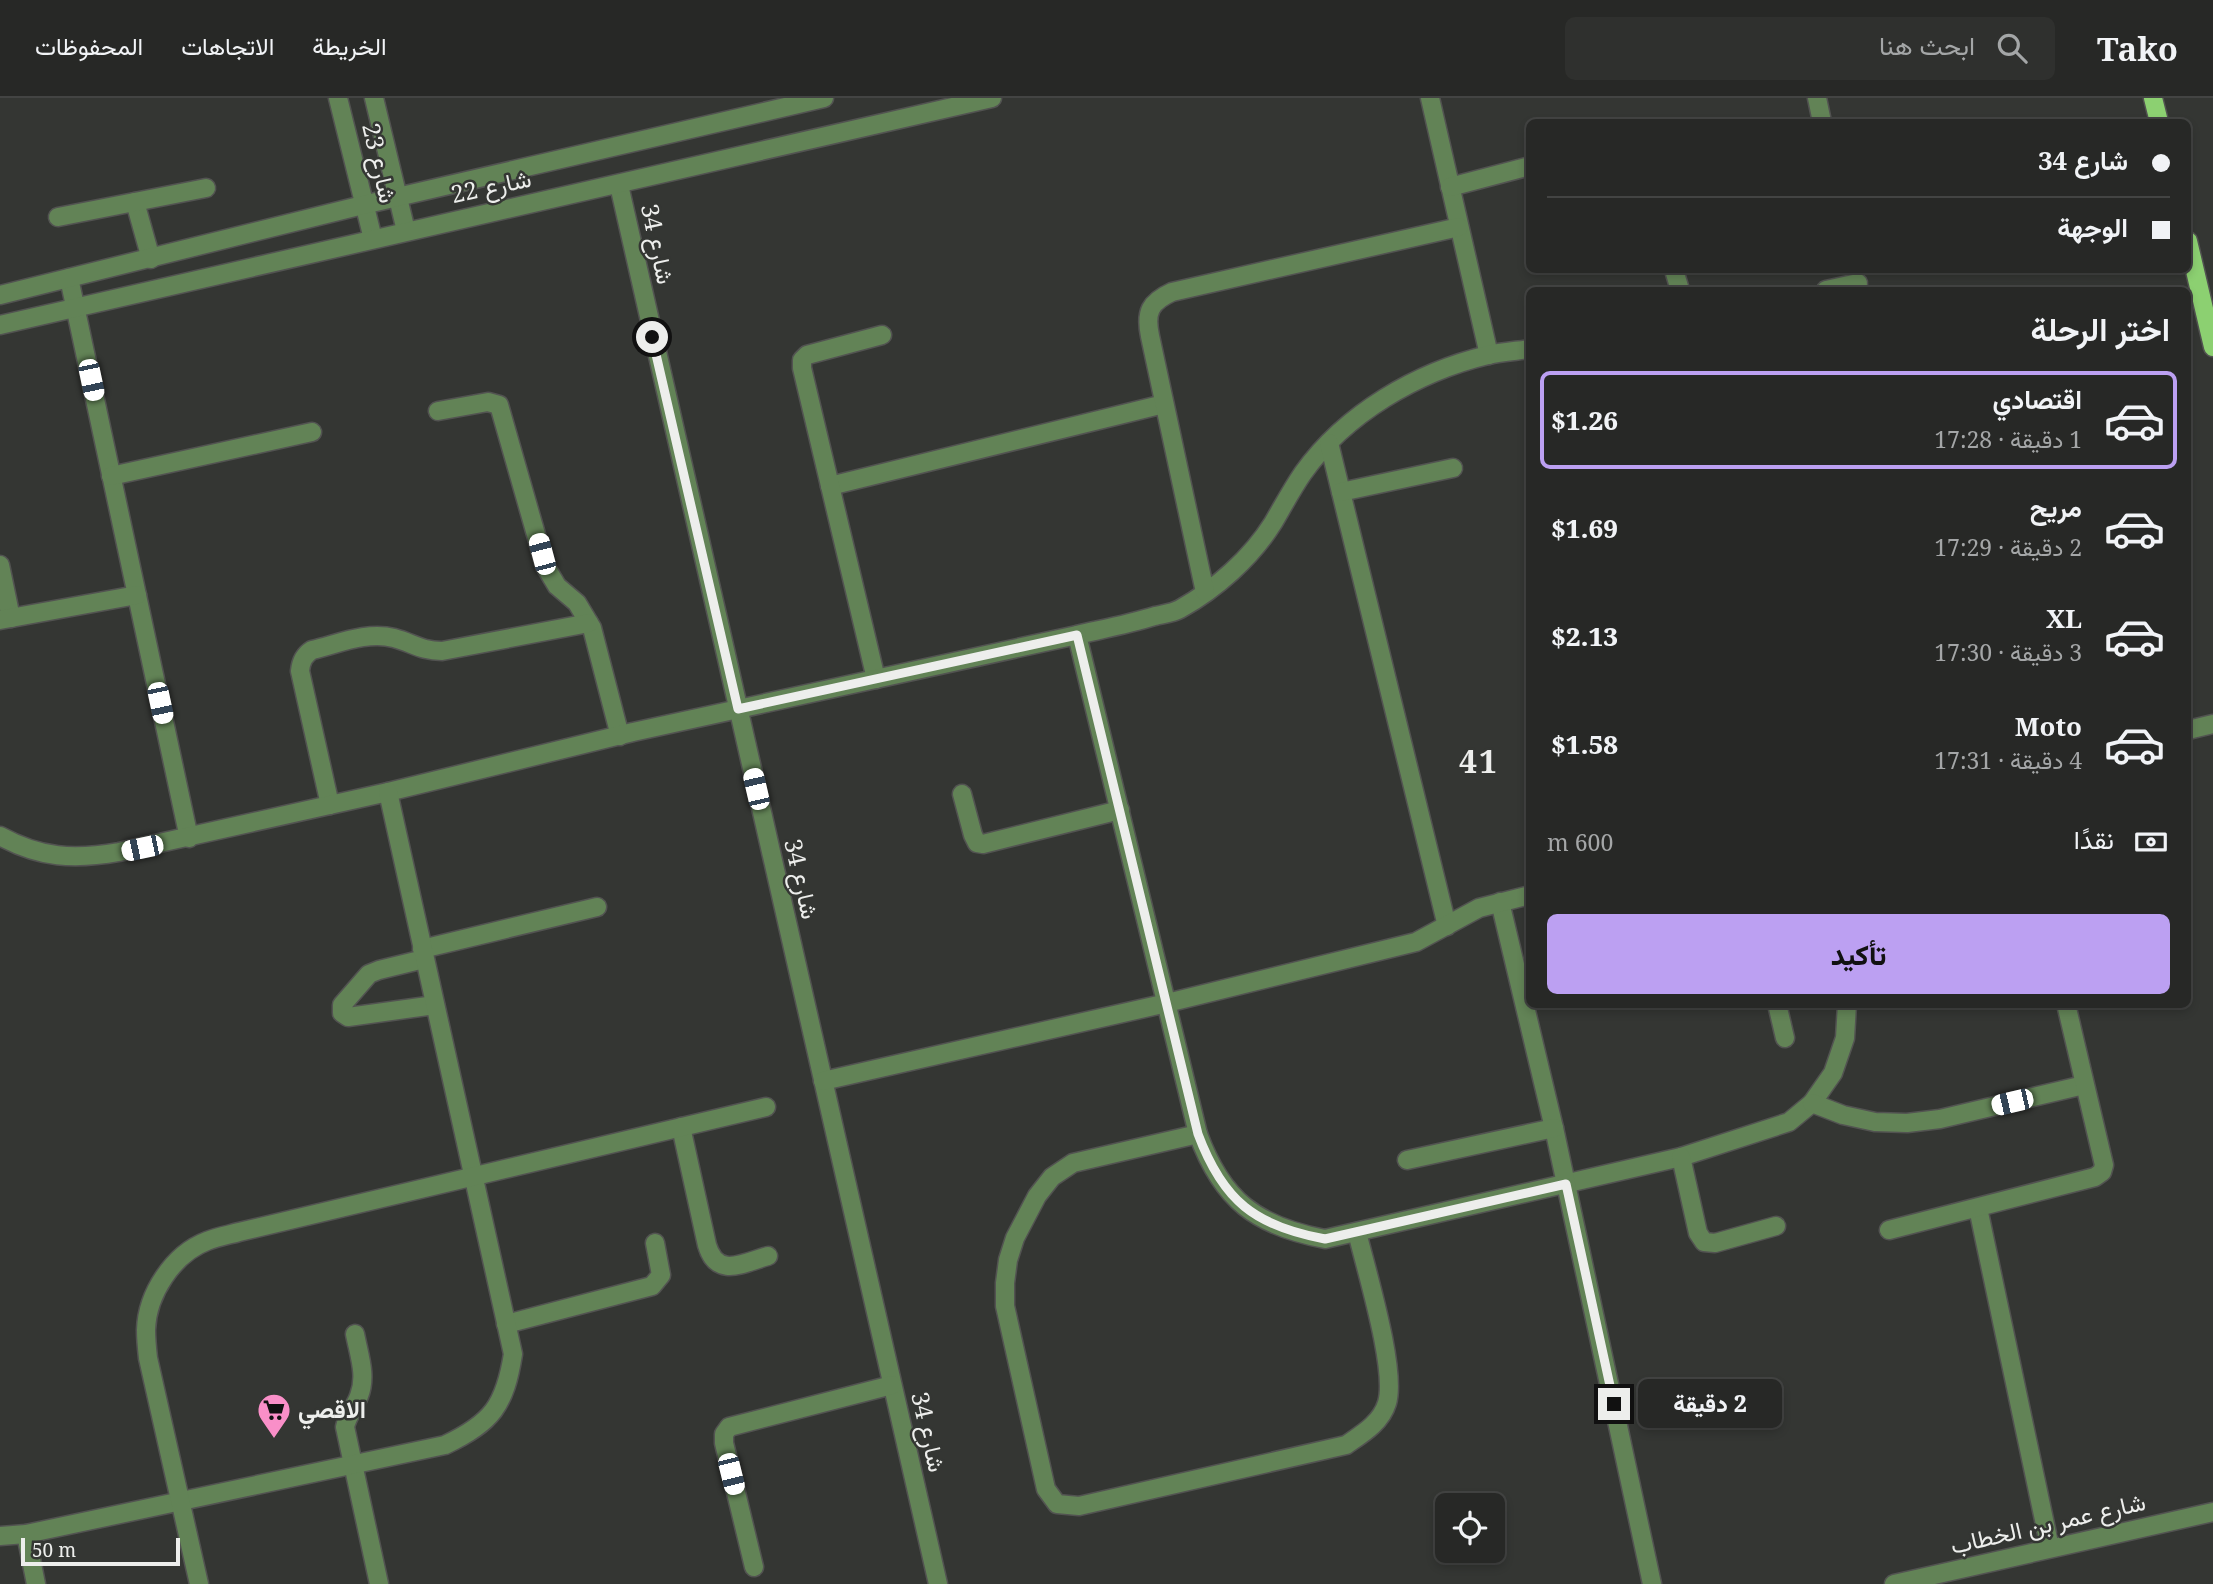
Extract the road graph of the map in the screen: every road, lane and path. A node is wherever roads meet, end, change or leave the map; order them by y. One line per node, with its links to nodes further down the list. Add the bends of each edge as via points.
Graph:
1 (338, 98): 16 (street, شارع 23)
2 (374, 98): 14 (street, شارع 23)
3 (824, 98): 14 (street, شارع 22)
4 (992, 98): 11 (street, شارع 22)
5 (1430, 98): 12 (street)
6 (1817, 98): 8 (street)
7 (2153, 98): 9 (main road)
8 (1821, 119)
9 (2158, 119)
10 (1526, 167): 12 (street)
11 (619, 185): 19 (street, شارع 22); 48 (street, شارع 34)
12 (1451, 187): 18 (street)
13 (206, 188): 15 (street)
14 (398, 197): 16 (street, شارع 22); 19 (street, شارع 23)
15 (135, 202): 17 (street); 22 (street)
16 (363, 205): 20 (street, شارع 23); 22 (street, شارع 22)
17 (58, 217)
18 (1459, 227): 32 (street); 33 (street, via 1160,298 1147,321)
19 (406, 231): 20 (street, شارع 22)
20 (373, 239): 27 (street, شارع 22)
21 (2191, 254): 30 (main road)
22 (151, 259): 23 (street, شارع 22)
23 (69, 278): 26 (street, شارع 22); 27 (street)
24 (1858, 281): 25 (street)
25 (1837, 287)
26 (0, 295)
27 (75, 307): 28 (street, شارع 22); 38 (street)
28 (0, 325)
29 (882, 335): 39 (street, via 802,360)
30 (2213, 347)
31 (1526, 350): 32 (street)
32 (1489, 355): 36 (street, via 1392,394)
33 (1164, 404): 39 (street); 42 (street)
34 (438, 411): 45 (street, via 488,402 499,405 545,566)
35 (312, 432): 38 (street)
36 (1329, 443): 40 (street); 42 (street, via 1305,470 1254,549)
37 (1454, 468): 40 (street)
38 (111, 475): 43 (street)
39 (830, 486): 47 (street)
40 (1341, 492): 61 (street)
41 (0, 565): 44 (street)
42 (1205, 592): 46 (street, via 1178,610)
43 (137, 596): 44 (street); 57 (street)
44 (6, 619)
45 (589, 623): 51 (street); 54 (street, via 442,650 369,636 312,650 300,670)
46 (1077, 635): 47 (street); 55 (street)
47 (876, 679): 48 (street)
48 (738, 709): 51 (street); 69 (street, شارع 34)
49 (2213, 724): 50 (street)
50 (2191, 729)
51 (620, 736): 52 (street)
52 (388, 792): 54 (street); 62 (street)
53 (962, 794): 55 (street, via 972,835 983,844)
54 (330, 805): 57 (street)
55 (1120, 810): 63 (street)
56 (0, 836): 57 (street, via 16,845 67,858)
57 (189, 838)
58 (1526, 896): 59 (street)
59 (1500, 902): 61 (street); 74 (street)
60 (597, 907): 62 (street)
61 (1447, 926): 63 (street, via 1416,942)
62 (423, 954): 64 (street); 64 (street, via 369,974 342,1005 342,1013 348,1017)
63 (1167, 1003): 69 (street); 75 (street)
64 (435, 1004): 78 (street)
65 (1778, 1008): 68 (street)
66 (1846, 1008): 71 (street, via 1845,1038 1833,1073)
67 (2067, 1008): 70 (street)
68 (1786, 1038)
69 (822, 1081): 88 (street, شارع 34)
70 (2084, 1085): 71 (street, via 1908,1123 1875,1122); 80 (street, via 2102,1172)
71 (1812, 1103): 76 (street, via 1789,1122)
72 (766, 1107): 73 (street)
73 (681, 1126): 78 (street); 85 (street, via 713,1260 732,1266)
74 (1554, 1128): 77 (street); 79 (street)
75 (1198, 1134): 83 (street, via 1223,1185 1266,1221 1325,1239); 83 (street, via 1073,1163 1052,1177 1037,1196 1015,1238 1008,1260 1005,1306 1046,1489 1057,1504 1079,1506 1346,1445 1371,1428 1387,1403 1389,1373)
76 (1681, 1157): 79 (street); 81 (street, via 1704,1242)
77 (1407, 1160)
78 (473, 1176): 86 (street); 90 (street, via 205,1241 182,1256 163,1278 151,1303 146,1330)
79 (1566, 1184): 83 (street); 100 (street)
80 (1978, 1208): 82 (street); 94 (street)
81 (1776, 1226)
82 (1889, 1230)
83 (1357, 1232)
84 (655, 1243): 86 (street, via 661,1275 656,1284)
85 (768, 1256)
86 (506, 1324): 89 (street, via 513,1353 509,1384 495,1411 472,1432 445,1445)
87 (355, 1334): 89 (street, via 363,1380 345,1422)
88 (892, 1385): 95 (street, via 729,1427 723,1443); 99 (street, شارع 34)
89 (353, 1463): 90 (street); 98 (street)
90 (180, 1501): 92 (street); 97 (street)
91 (2213, 1512): 94 (street, شارع عمر بن الخطاب)
92 (26, 1534): 93 (street); 96 (street)
93 (0, 1536)
94 (2050, 1548): 101 (street, شارع عمر بن الخطاب)
95 (754, 1567)
96 (36, 1584)
97 (199, 1584)
98 (379, 1584)
99 (938, 1584)
100 (1652, 1584)
101 (1894, 1584)

